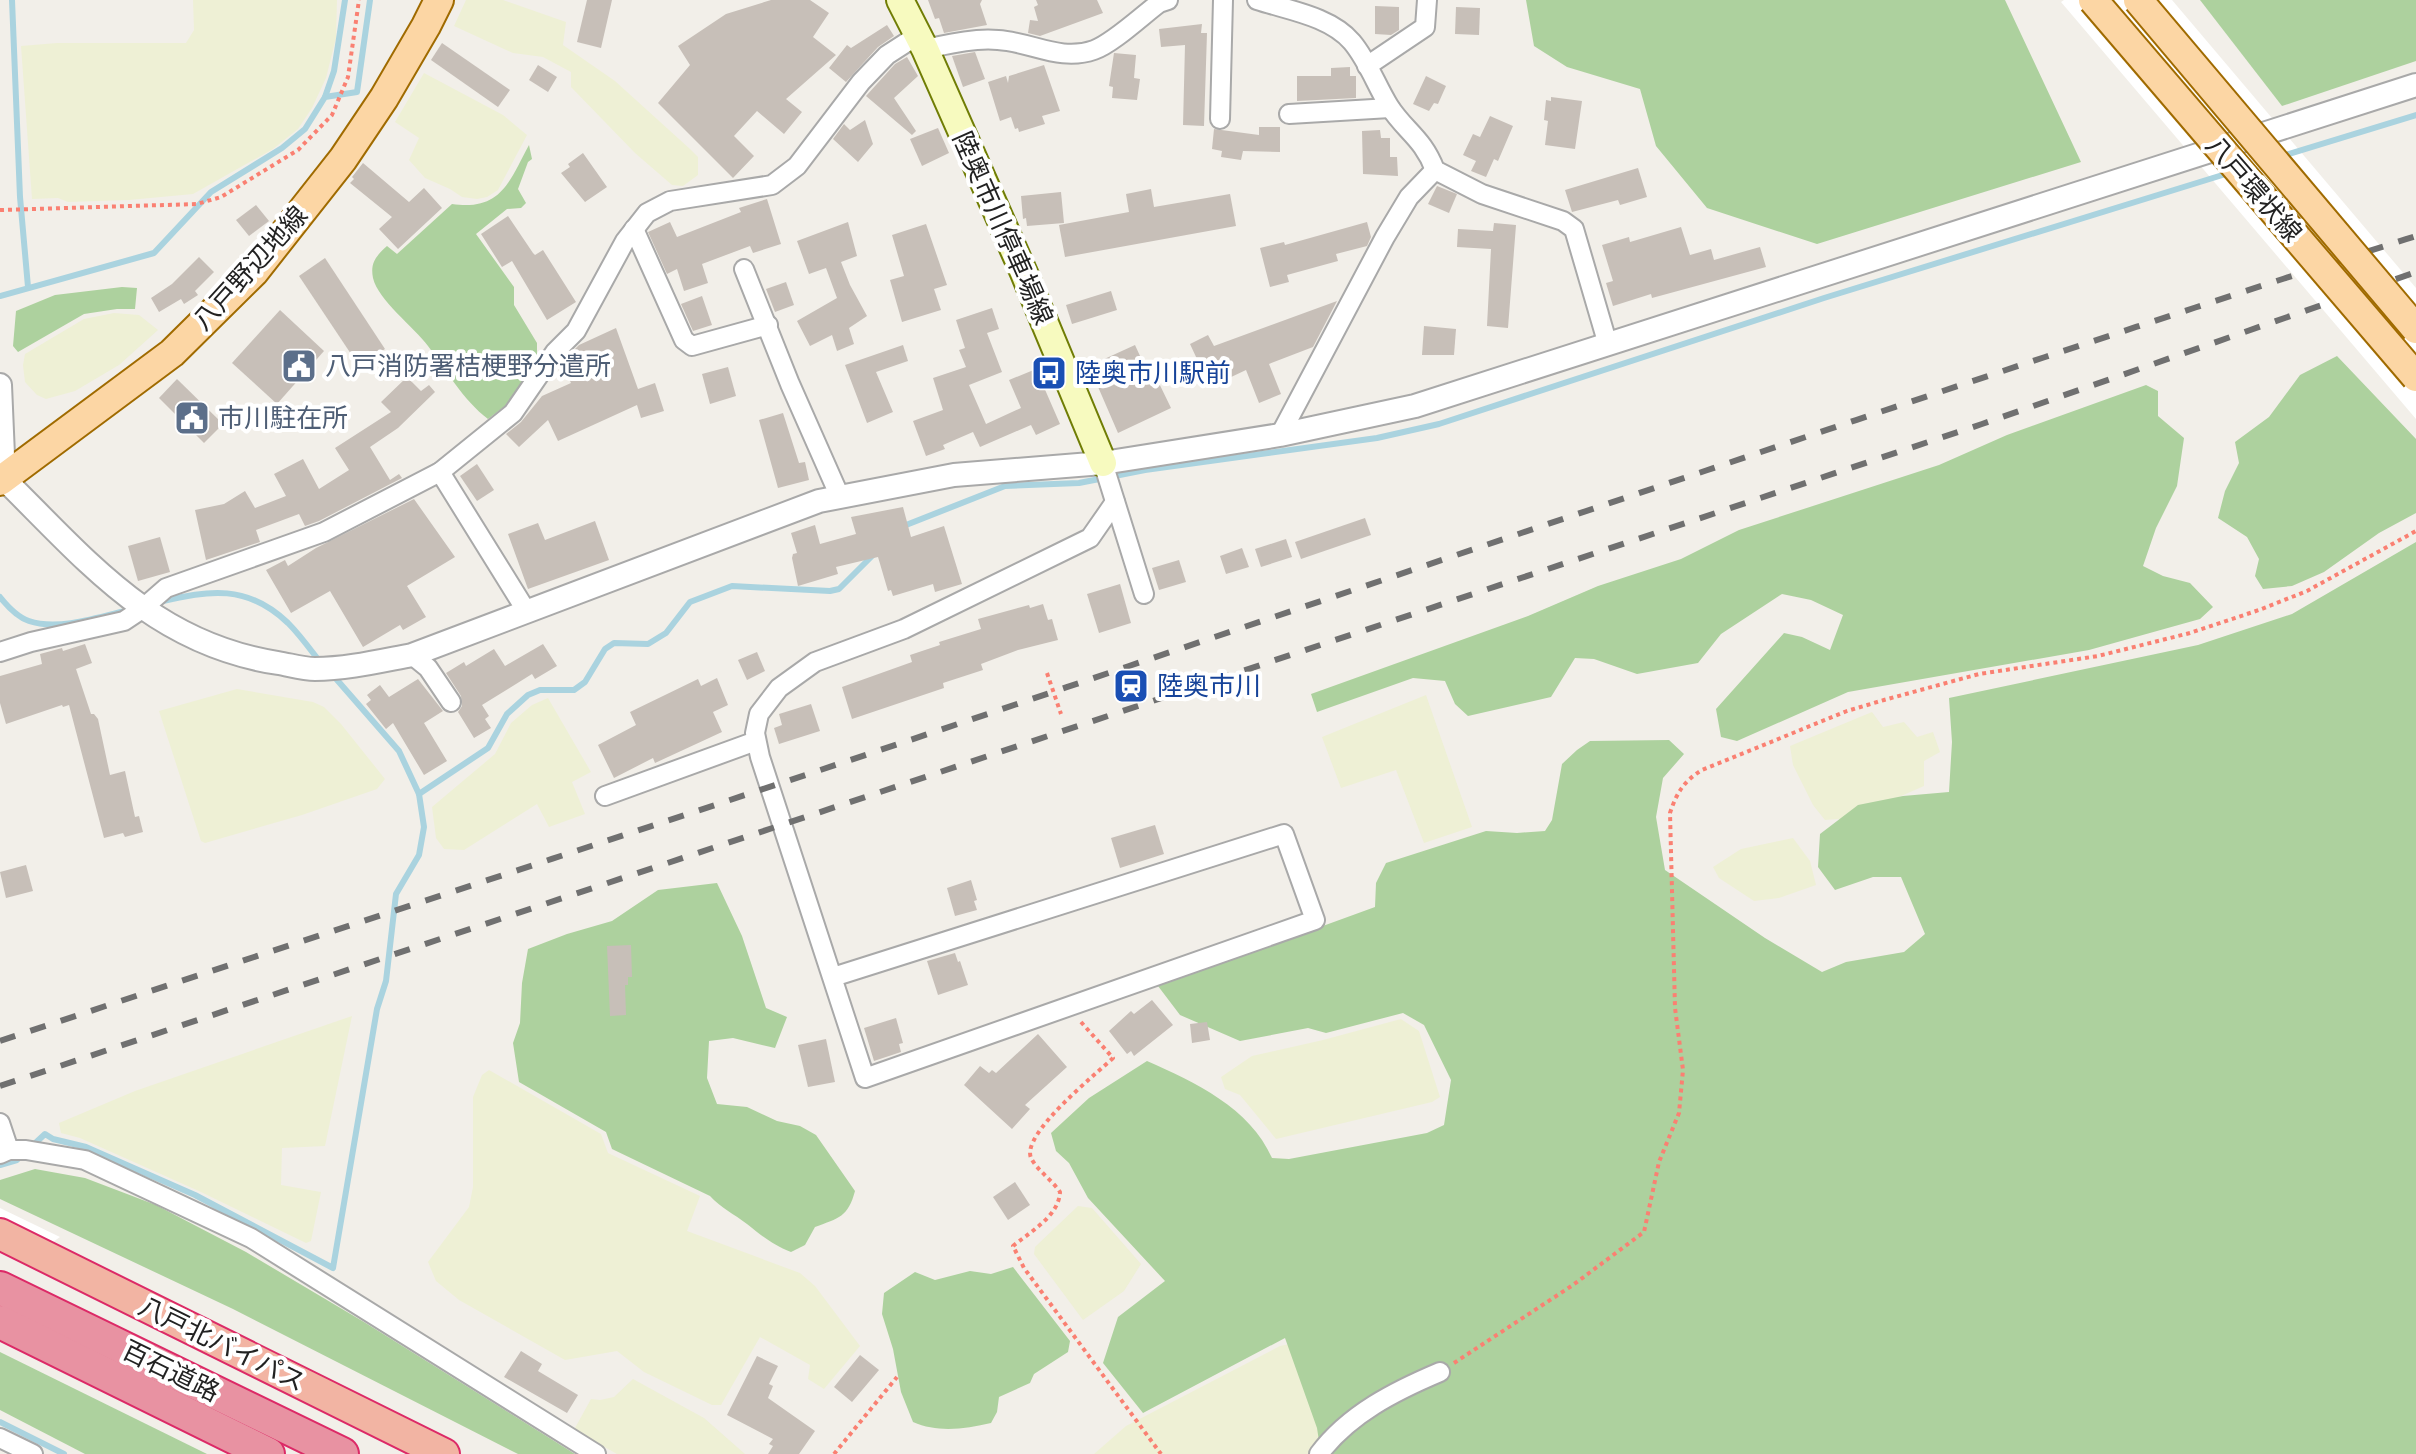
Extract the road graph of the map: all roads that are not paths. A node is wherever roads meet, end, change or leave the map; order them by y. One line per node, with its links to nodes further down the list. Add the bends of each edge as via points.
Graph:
1 (439, 0): 26 (main road, 八戸野辺地線, via 343,159 254,272 172,353)
2 (900, 0): 9 (main road, 陸奥市川停車場線)
3 (1168, 0): 9 (street, via 1097,49 1074,55 1001,40)
4 (1223, 0): 14 (street)
5 (1257, 0): 10 (street, via 1338,29)
6 (1427, 0): 10 (street, via 1425,27)
7 (2093, 0): 21 (main road, 八戸環状線, bridge)
8 (2138, 0): 19 (main road, 八戸環状線, bridge)
9 (922, 42): 16 (street, via 887,55 797,166 772,185 670,201 647,213); 24 (main road, 陸奥市川停車場線)
10 (1367, 66): 12 (street)
11 (2416, 85): 20 (street)
12 (1390, 108): 13 (street); 15 (street, via 1427,150)
13 (1289, 114)
14 (1220, 119)
15 (1435, 170): 20 (street, via 1574,229); 23 (street, via 1409,197 1385,237)
16 (634, 229): 18 (street, via 684,340 692,346); 25 (street, via 576,331 513,413)
17 (744, 269): 18 (street)
18 (768, 325): 27 (street)
19 (2416, 329)
20 (1608, 345): 23 (street, via 1415,406)
21 (2416, 377)
22 (0, 385): 26 (street)
23 (1280, 435): 24 (street)
24 (1103, 463): 27 (street, via 954,475); 28 (street, 陸奥市川停車場線)
25 (440, 472): 30 (street, via 324,532 166,588); 31 (street)
26 (2, 480): 30 (street)
27 (840, 497): 31 (street)
28 (1115, 502): 29 (street, 陸奥市川停車場線); 35 (street, via 1090,538 904,629 815,662 765,705)
29 (1144, 594)
30 (142, 609): 32 (street, via 124,621); 33 (street, via 200,642 251,659 313,669)
31 (527, 612): 33 (street)
32 (0, 652)
33 (412, 655): 34 (street, via 428,668)
34 (451, 702)
35 (756, 741): 36 (street); 37 (street)
36 (605, 796)
37 (833, 977): 37 (street, via 865,1078 1315,920 1284,834)
38 (0, 1123): 39 (street)
39 (4, 1152): 49 (street, via 85,1160 251,1238)
40 (0, 1234): 48 (highway, 八戸北バイパス)
41 (0, 1288): 47 (highway, 百石道路)
42 (0, 1322): 46 (highway, 百石道路)
43 (1440, 1372): 50 (street, via 1398,1390 1334,1434)
44 (0, 1438): 45 (street)
45 (33, 1454)
46 (268, 1454)
47 (342, 1454)
48 (444, 1454)
49 (596, 1454)
50 (1319, 1454)

